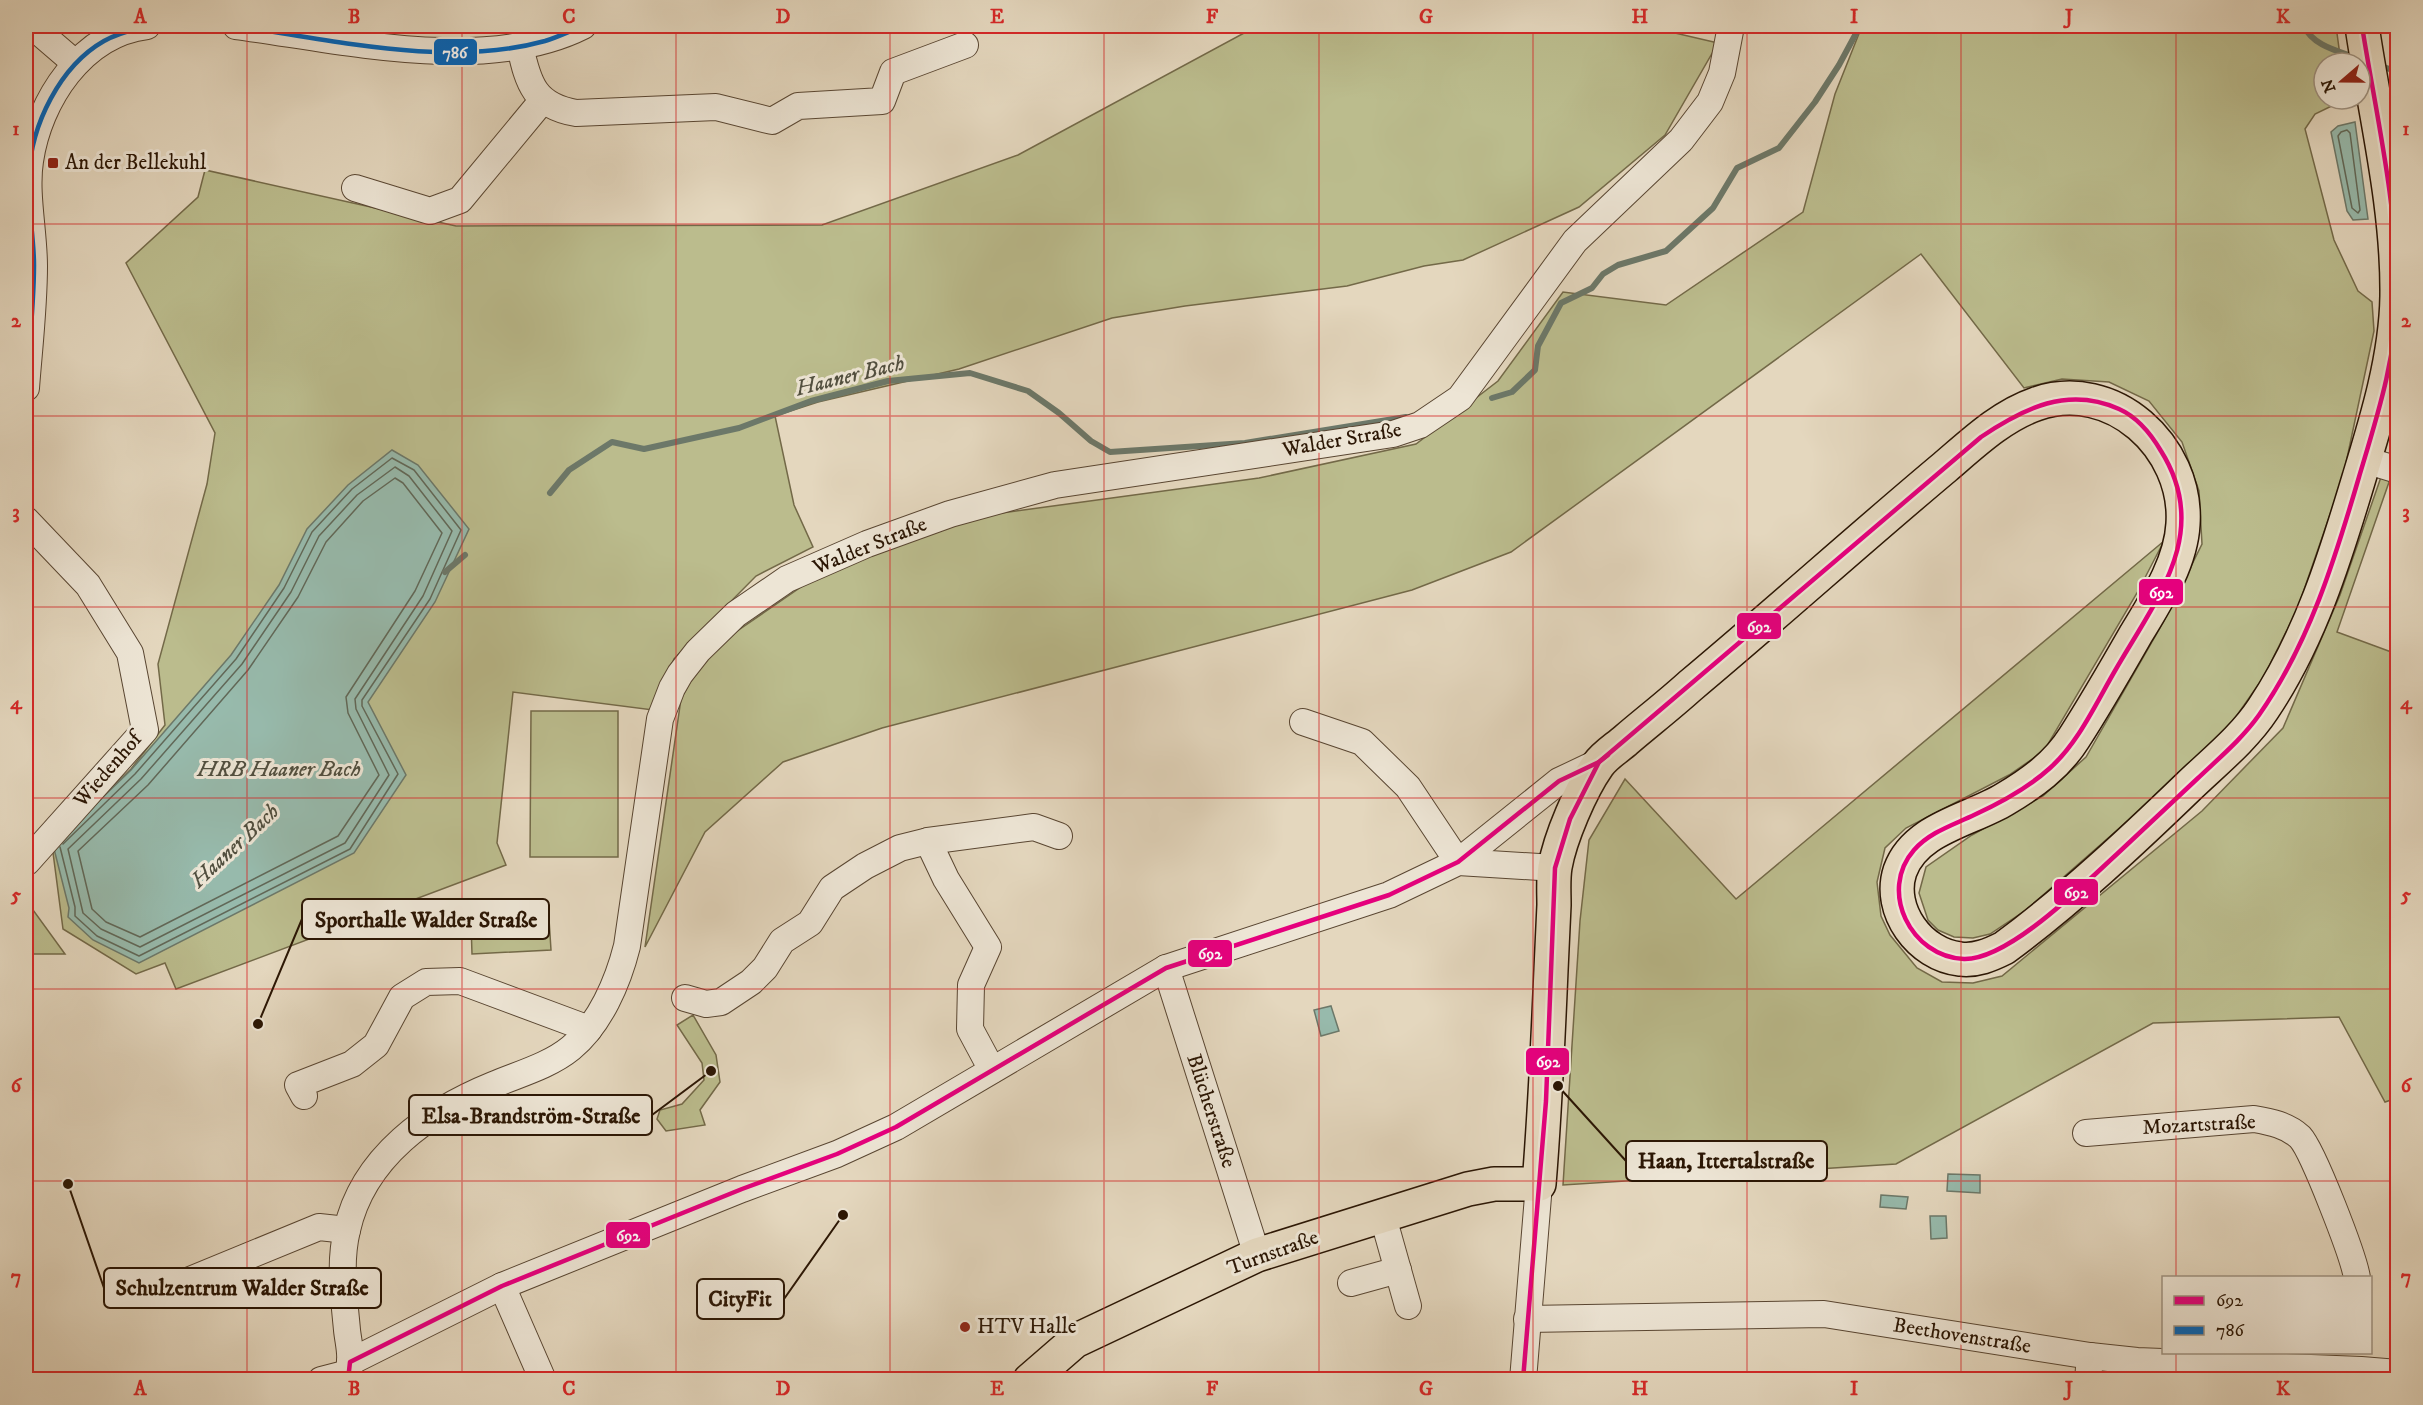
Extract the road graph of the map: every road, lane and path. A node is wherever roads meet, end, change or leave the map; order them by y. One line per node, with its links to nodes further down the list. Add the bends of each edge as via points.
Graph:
1 (32, 26): 9 (street)
2 (147, 26): 9 (street, via 102,42)
3 (236, 26): 8 (street, via 408,49 455,51)
4 (583, 26): 8 (street, via 562,36)
5 (1731, 26): 25 (street, Walder Straße, via 1722,73 1710,102 1681,140 1575,241 1460,398 1420,425 1393,434 1054,485 950,514 867,544 788,579 736,614 680,674 660,719 624,958)
6 (2362, 26): 13 (main road, via 2392,211 2397,296 2394,343)
7 (965, 45): 10 (street, via 892,72 882,101 798,106 772,121 716,107 576,113)
8 (520, 46): 10 (street, via 527,73)
9 (75, 63): 12 (street, via 40,122 30,160 34,264)
10 (542, 101): 11 (street, via 460,200 430,211)
11 (355, 189)
12 (26, 388)
13 (2365, 460): 14 (street); 17 (main road, via 2304,637 2262,711 2225,752 2125,846 2019,937 1990,955 1958,959 1946,956 1911,931 1897,898 1900,870 1922,841 1938,830 2004,799 2050,768 2103,693 2163,588 2179,547 2182,500 2175,472 2162,450 2144,427 2121,409 2094,401 2052,399 2011,416 1901,504)
14 (2397, 470)
15 (26, 520): 20 (street, Wiedenhof, via 88,585 130,653 145,730)
16 (1303, 722): 21 (street, via 1362,742 1408,787)
17 (1599, 762): 21 (street, via 1559,781); 22 (main road, via 1570,819)
18 (1059, 836): 19 (street, via 1034,827)
19 (928, 841): 24 (street, via 900,848 832,888 810,923 782,940 765,968 721,1002 706,1004); 26 (street, via 987,947 971,985 970,1029)
20 (27, 862)
21 (1458, 862): 22 (street); 23 (street, via 1389,896)
22 (1555, 868): 29 (main road)
23 (1166, 968): 26 (street); 32 (street, Blücherstraße)
24 (685, 998)
25 (589, 1029): 27 (street, via 460,981 426,982 402,997 376,1045 352,1064 298,1085); 31 (street, Walder Straße, via 556,1060 465,1097 420,1124 396,1144 375,1170 355,1204)
26 (992, 1070): 36 (street, via 896,1127 847,1149)
27 (304, 1096)
28 (2086, 1133): 34 (street, Mozartstraße, via 2254,1119 2280,1124 2300,1138 2314,1159)
29 (1539, 1184): 30 (main road, Turnstraße, via 1494,1184); 39 (street)
30 (1383, 1217): 32 (main road, Turnstraße); 33 (street)
31 (347, 1230): 37 (street, via 319,1227); 42 (street, Walder Straße, via 343,1284)
32 (1257, 1255): 46 (main road, Turnstraße, via 1075,1341)
33 (1398, 1270): 35 (street); 38 (street)
34 (2356, 1276)
35 (1351, 1283)
36 (502, 1286): 42 (street); 45 (street)
37 (156, 1294)
38 (1408, 1306)
39 (1527, 1319): 41 (street, Beethovenstraße, via 1824,1314); 47 (street)
40 (2360, 1367): 41 (street, Beethovenstraße, via 2137,1361); 43 (street, Beethovenstraße)
41 (2089, 1368)
42 (349, 1371): 44 (street)
43 (2397, 1373)
44 (321, 1380)
45 (543, 1380)
46 (1030, 1380)
47 (1523, 1380)

